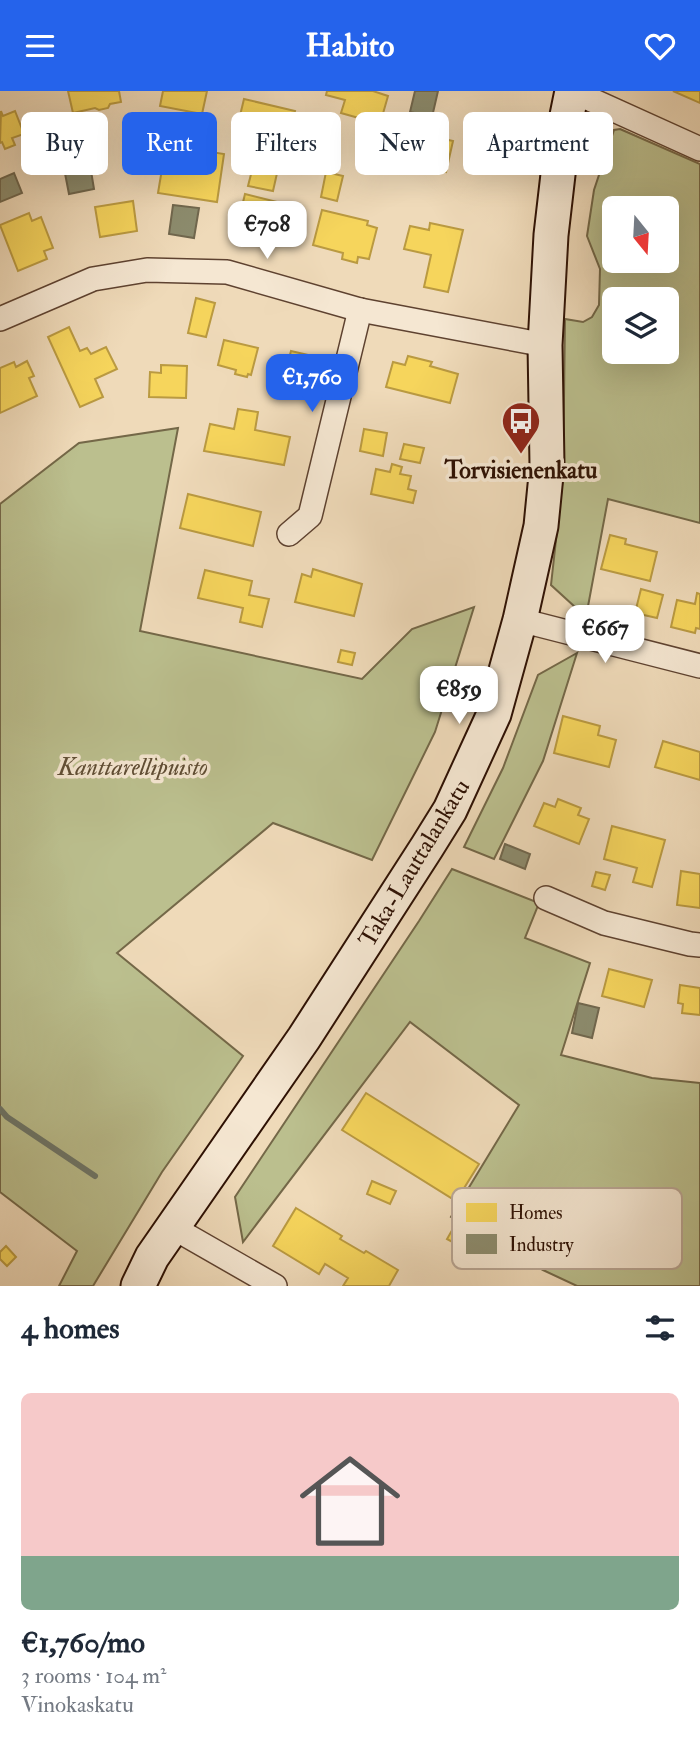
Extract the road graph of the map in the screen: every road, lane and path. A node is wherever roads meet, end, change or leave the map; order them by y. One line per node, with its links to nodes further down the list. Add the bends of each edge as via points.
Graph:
1 (572, 91): 2 (street); 5 (main road, Taka-Lauttalankatu, via 551,235)
2 (700, 149)
3 (360, 310): 4 (street, via 226,272 146,270 93,279); 5 (street); 6 (street, via 310,516)
4 (0, 319)
5 (545, 345): 7 (main road, Taka-Lauttalankatu, via 547,465 541,526)
6 (289, 534)
7 (520, 621): 8 (street); 11 (main road, Taka-Lauttalankatu, via 494,714 450,810 304,1038)
8 (700, 666)
9 (546, 898): 10 (street, via 604,923)
10 (700, 944)
11 (172, 1227): 12 (main road, Taka-Lauttalankatu); 13 (street)
12 (138, 1286)
13 (275, 1286)

